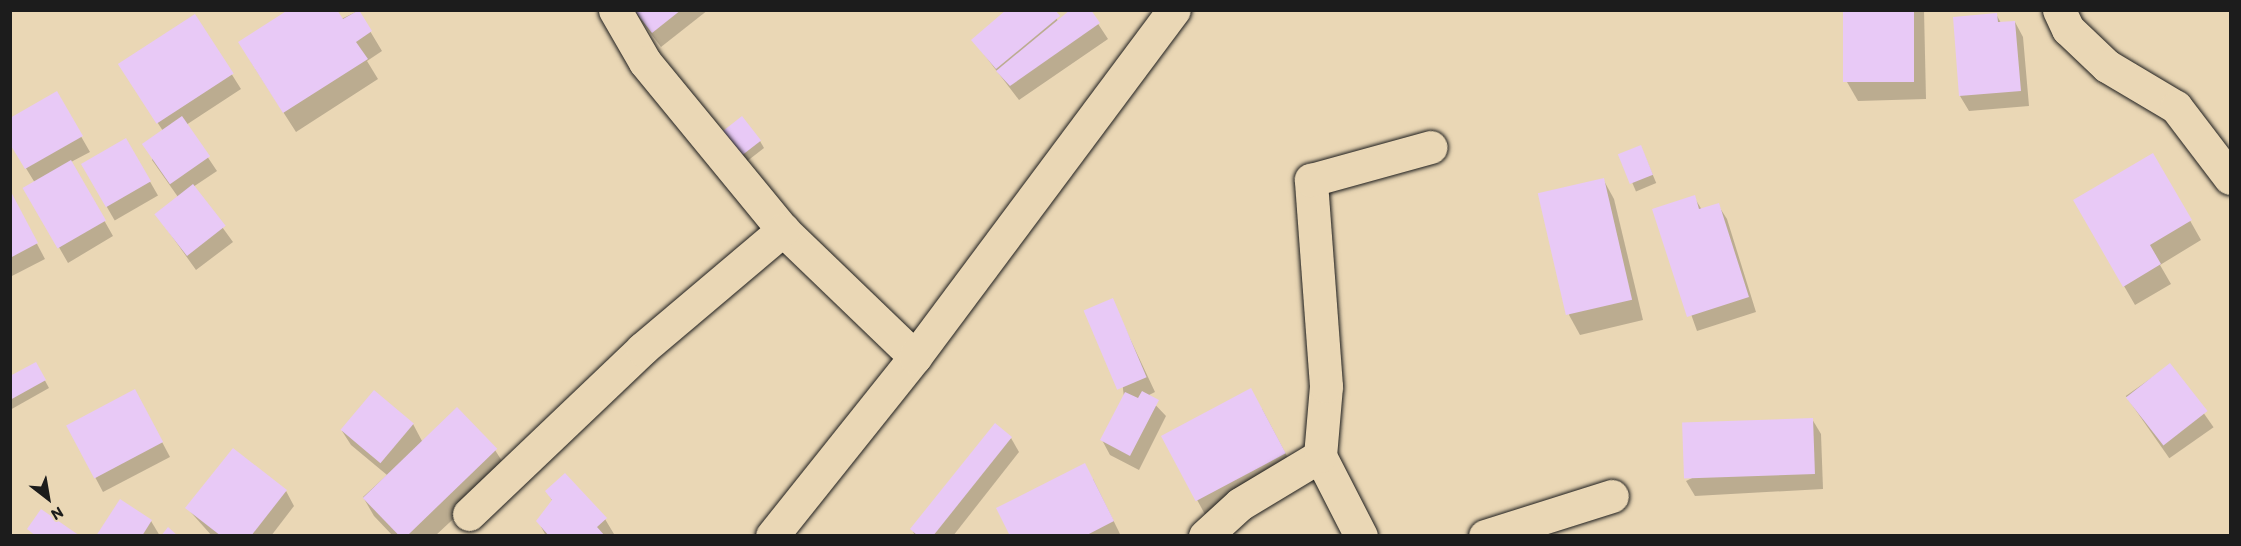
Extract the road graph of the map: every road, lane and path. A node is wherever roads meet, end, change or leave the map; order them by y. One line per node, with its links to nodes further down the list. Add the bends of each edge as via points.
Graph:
1 (615, 10): 6 (street, via 645,62)
2 (1174, 10): 7 (street)
3 (2059, 10): 5 (street, via 2068,29 2107,66 2176,107)
4 (1431, 147): 8 (street, via 1311,180 1326,386)
5 (2230, 178)
6 (783, 230): 7 (street); 10 (street, via 642,349)
7 (915, 357): 11 (street)
8 (1320, 456): 12 (street, via 1240,504); 13 (street)
9 (1612, 496): 14 (street)
10 (469, 514)
11 (772, 536)
12 (1205, 536)
13 (1361, 536)
14 (1485, 536)

